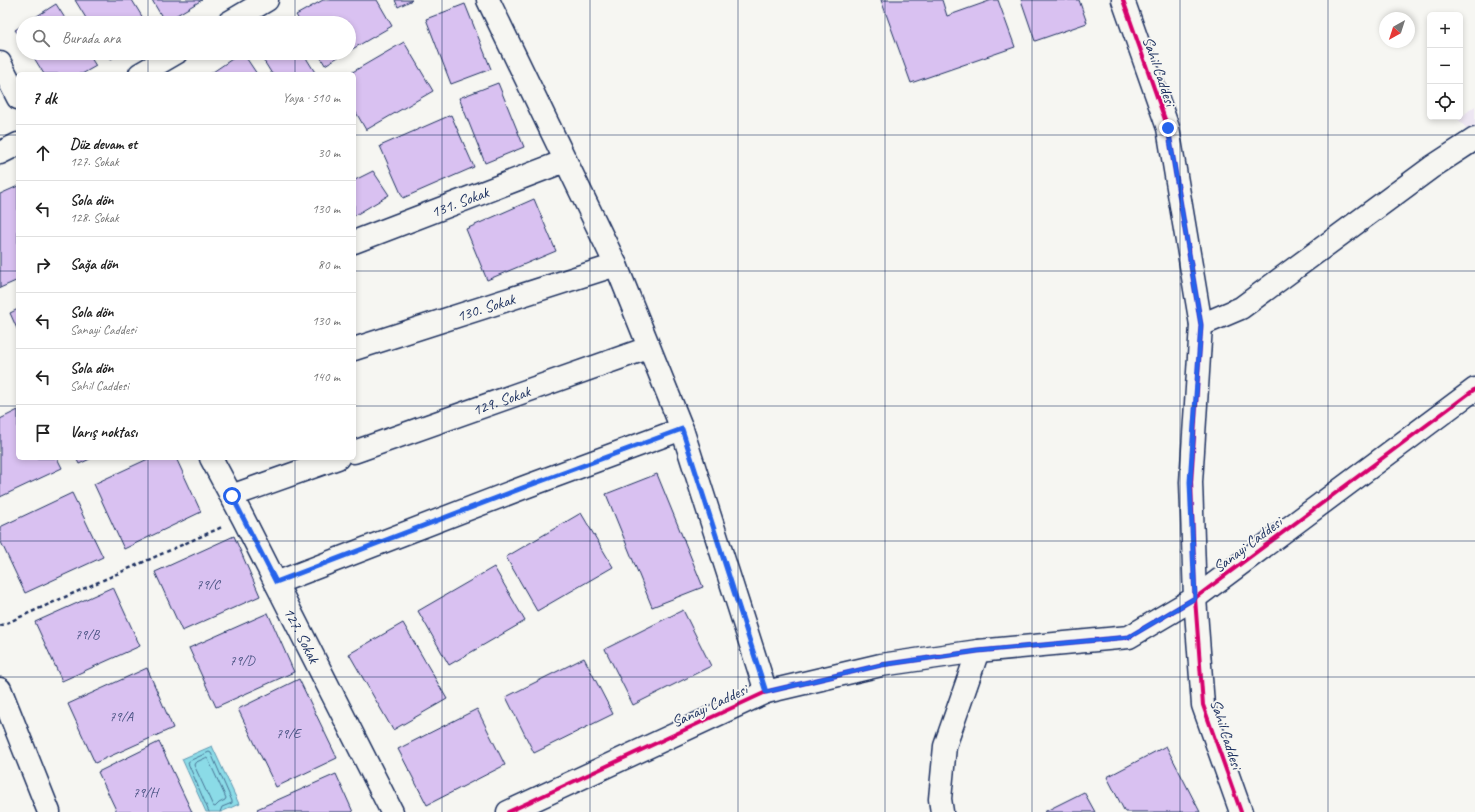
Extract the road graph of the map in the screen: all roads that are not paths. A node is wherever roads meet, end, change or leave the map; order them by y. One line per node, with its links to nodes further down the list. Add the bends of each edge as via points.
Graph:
1 (267, 0): 4 (street)
2 (488, 0): 12 (street)
3 (1123, 0): 15 (street, Sahil Caddesi, via 1168,128)
4 (240, 16)
5 (164, 60): 7 (street)
6 (0, 63): 8 (street)
7 (143, 72)
8 (16, 94)
9 (1475, 139): 15 (street, via 1432,167 1241,308)
10 (16, 145): 11 (street)
11 (0, 153)
12 (565, 161): 13 (street, 131. Sokak); 14 (street)
13 (356, 241)
14 (616, 266): 16 (street, 130. Sokak); 17 (street)
15 (1201, 325): 25 (street, Sahil Caddesi, via 1190,482)
16 (356, 348)
17 (648, 348): 19 (street); 20 (street, 129. Sokak)
18 (1475, 389): 25 (street, Sanayi Caddesi)
19 (682, 429): 24 (street); 28 (street)
20 (356, 451)
21 (212, 460): 23 (street, 127. Sokak)
22 (332, 460): 23 (street)
23 (232, 496): 24 (street, 127. Sokak)
24 (276, 582): 32 (street, 127. Sokak)
25 (1195, 598): 26 (street, Sanayi Caddesi, via 1129,637); 35 (street, Sahil Caddesi, via 1203,705)
26 (978, 651): 28 (street, Sanayi Caddesi, via 881,665); 34 (street, via 945,746 940,799)
27 (0, 689): 31 (street)
28 (766, 692): 33 (street, Sanayi Caddesi)
29 (0, 720): 30 (street)
30 (40, 812)
31 (49, 812)
32 (392, 812)
33 (508, 812)
34 (942, 812)
35 (1241, 812)

